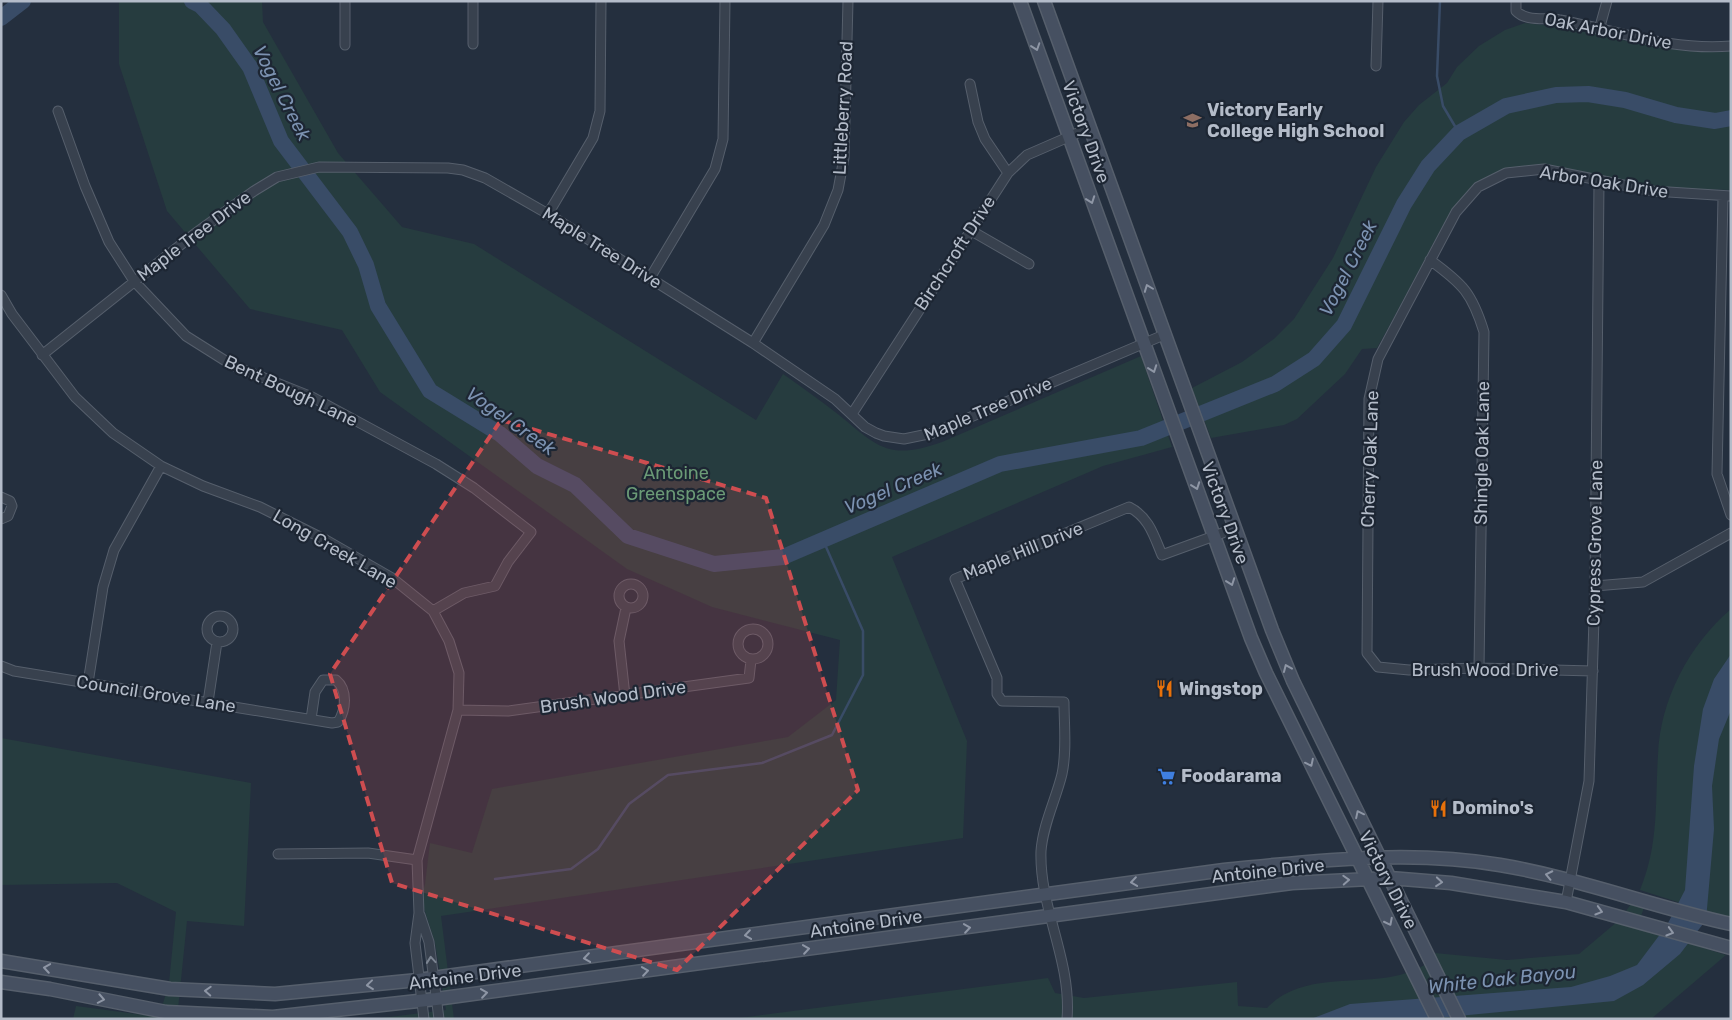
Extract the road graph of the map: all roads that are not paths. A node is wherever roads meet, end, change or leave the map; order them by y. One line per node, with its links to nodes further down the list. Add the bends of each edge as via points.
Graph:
1 (345, 1): 13 (street)
2 (473, 1): 12 (street)
3 (601, 1): 23 (street, via 600,111 593,138)
4 (724, 1): 27 (street, via 723,139 717,162 703,193)
5 (848, 1): 31 (street, Littleberry Road, via 844,158 838,190 824,225)
6 (1020, 1): 19 (main road, Victory Drive, one-way to 19)
7 (1044, 1): 18 (main road, Victory Drive)
8 (1378, 1): 15 (street)
9 (1516, 1): 11 (street, Oak Arbor Drive, via 1516,11 1522,16 1560,20)
10 (1607, 1): 11 (street)
11 (1599, 30): 14 (street, Oak Arbor Drive, via 1659,43)
12 (473, 44)
13 (345, 45)
14 (1731, 46)
15 (1376, 66)
16 (970, 84): 20 (street, via 985,139)
17 (58, 111): 28 (street, Bent Bough Lane, via 109,242)
18 (1089, 128): 19 (street, Birchcroft Drive); 30 (main road, Victory Drive, one-way to 18)
19 (1068, 137): 20 (street, Birchcroft Drive, via 1027,155); 32 (main road, Victory Drive, one-way to 32)
20 (1008, 173): 24 (street, Birchcroft Drive)
21 (1599, 182): 22 (street, Arbor Oak Drive, via 1653,191); 25 (street, Arbor Oak Drive, via 1544,169 1506,173 1478,187 1456,212); 42 (street, Cypress Grove Lane)
22 (1727, 196): 37 (street, via 1717,474)
23 (548, 214): 27 (street, Maple Tree Drive); 28 (street, Maple Tree Drive, via 506,189 463,170 306,168 268,182)
24 (970, 230): 26 (street); 34 (street, Birchcroft Drive)
25 (1430, 260): 48 (street, Cherry Oak Lane, via 1378,359 1369,399 1367,653); 49 (street, Shingle Oak Lane, via 1460,283 1476,306 1484,332)
26 (1029, 264)
27 (650, 278): 31 (street, Maple Tree Drive)
28 (134, 282): 33 (street, Maple Tree Drive); 44 (street, Bent Bough Lane, via 186,336 232,366 312,397 436,464 474,488 531,532 495,586 464,594)
29 (1, 295): 33 (street, Long Creek Lane)
30 (1166, 334): 32 (street, Maple Tree Drive); 39 (main road, Victory Drive)
31 (753, 343): 34 (street, Maple Tree Drive)
32 (1144, 343): 34 (street, Maple Tree Drive, via 917,438 884,436 865,427); 41 (main road, Victory Drive, one-way to 41)
33 (42, 355): 35 (street, Long Creek Lane, via 81,403 113,433)
34 (852, 414)
35 (161, 466): 44 (street, Long Creek Lane, via 260,507 324,539 392,578); 51 (street, via 114,550 103,587)
36 (1, 497): 38 (street, via 10,501 12,506 8,516)
37 (1731, 515)
38 (1, 519)
39 (1236, 528): 41 (street, Maple Hill Drive); 56 (main road, Victory Drive, one-way to 39, via 1272,630)
40 (1731, 534): 42 (street, via 1643,582)
41 (1215, 536): 57 (main road, Victory Drive, one-way to 57, via 1253,643); 66 (street, Maple Hill Drive, via 1162,555 1149,525 1139,512 1129,508 955,579 997,678 997,694 1002,701 1064,702 1062,773 1041,850)
42 (1595, 586): 50 (street, Cypress Grove Lane)
43 (626, 608): 52 (street, via 619,641)
44 (433, 611): 54 (street, Long Creek Lane, via 450,641 459,673)
45 (217, 642): 53 (street)
46 (751, 660): 52 (street, Brush Wood Drive, via 748,678)
47 (1, 666): 51 (street, Council Grove Lane)
48 (1378, 667): 49 (street, Brush Wood Drive, via 1409,670)
49 (1479, 668): 50 (street, Brush Wood Drive)
50 (1593, 671): 65 (street, Cypress Grove Lane, via 1589,781)
51 (88, 683): 53 (street, Council Grove Lane)
52 (625, 696): 54 (street, Brush Wood Drive, via 508,711)
53 (208, 702): 55 (street, Council Grove Lane)
54 (458, 710): 61 (street, Long Creek Lane)
55 (311, 719): 55 (street, Council Grove Lane, via 338,722 344,698 336,680 323,680 318,685)
56 (1316, 726): 57 (main road); 60 (main road, Victory Drive, one-way to 56)
57 (1298, 738): 59 (main road, Victory Drive, one-way to 59)
58 (278, 854): 61 (street, via 368,853)
59 (1356, 856): 60 (main road, Antoine Drive); 62 (main road, Antoine Drive); 64 (main road, Victory Drive)
60 (1380, 857): 63 (main road, Victory Drive); 65 (main road, Antoine Drive, one-way to 60, via 1445,858)
61 (417, 860): 69 (street, Long Creek Lane)
62 (1170, 878): 66 (main road, Antoine Drive, one-way to 66); 67 (main road)
63 (1390, 878): 64 (main road, Antoine Drive); 68 (main road, Antoine Drive, one-way to 68, via 1451,883); 93 (main road, Victory Drive)
64 (1368, 879): 67 (main road, Antoine Drive, one-way to 64, via 1292,883); 92 (main road, Victory Drive, one-way to 92)
65 (1570, 879): 68 (street, Cypress Grove Lane); 72 (main road, Antoine Drive)
66 (1045, 894): 70 (street); 71 (main road, Antoine Drive)
67 (1176, 899): 70 (main road, Antoine Drive)
68 (1566, 902): 75 (main road, Antoine Drive, one-way to 75)
69 (419, 913): 79 (street, Long Creek Lane, one-way to 69, via 430,942); 80 (street, Long Creek Lane, via 415,944)
70 (1050, 917): 73 (main road, Antoine Drive, one-way to 70); 91 (street, via 1065,975)
71 (868, 918): 73 (main road); 74 (main road, Antoine Drive, one-way to 74)
72 (1731, 924)
73 (871, 941): 78 (main road, Antoine Drive, one-way to 73)
74 (691, 943): 77 (main road, Antoine Drive, one-way to 77); 78 (main road)
75 (1731, 948)
76 (1, 961): 83 (main road, Antoine Drive, one-way to 76)
77 (559, 962): 79 (main road, Antoine Drive); 82 (main road)
78 (694, 964): 82 (main road, Antoine Drive, one-way to 78)
79 (433, 978): 80 (main road, Antoine Drive); 85 (street, Long Creek Lane)
80 (418, 980): 84 (main road, Antoine Drive, one-way to 84); 86 (street, Long Creek Lane)
81 (1, 982): 87 (main road, Antoine Drive, one-way to 87)
82 (562, 982): 85 (main road, Antoine Drive, one-way to 82)
83 (170, 989): 84 (main road, Antoine Drive, one-way to 83); 87 (main road)
84 (275, 994): 88 (main road)
85 (436, 999): 86 (main road, Antoine Drive); 90 (street, Long Creek Lane)
86 (422, 1001): 88 (main road, Antoine Drive); 89 (street, Long Creek Lane)
87 (166, 1012): 88 (main road, Antoine Drive)
88 (273, 1018)
89 (424, 1019)
90 (439, 1019)
91 (1066, 1019)
92 (1436, 1019)
93 (1459, 1019)

